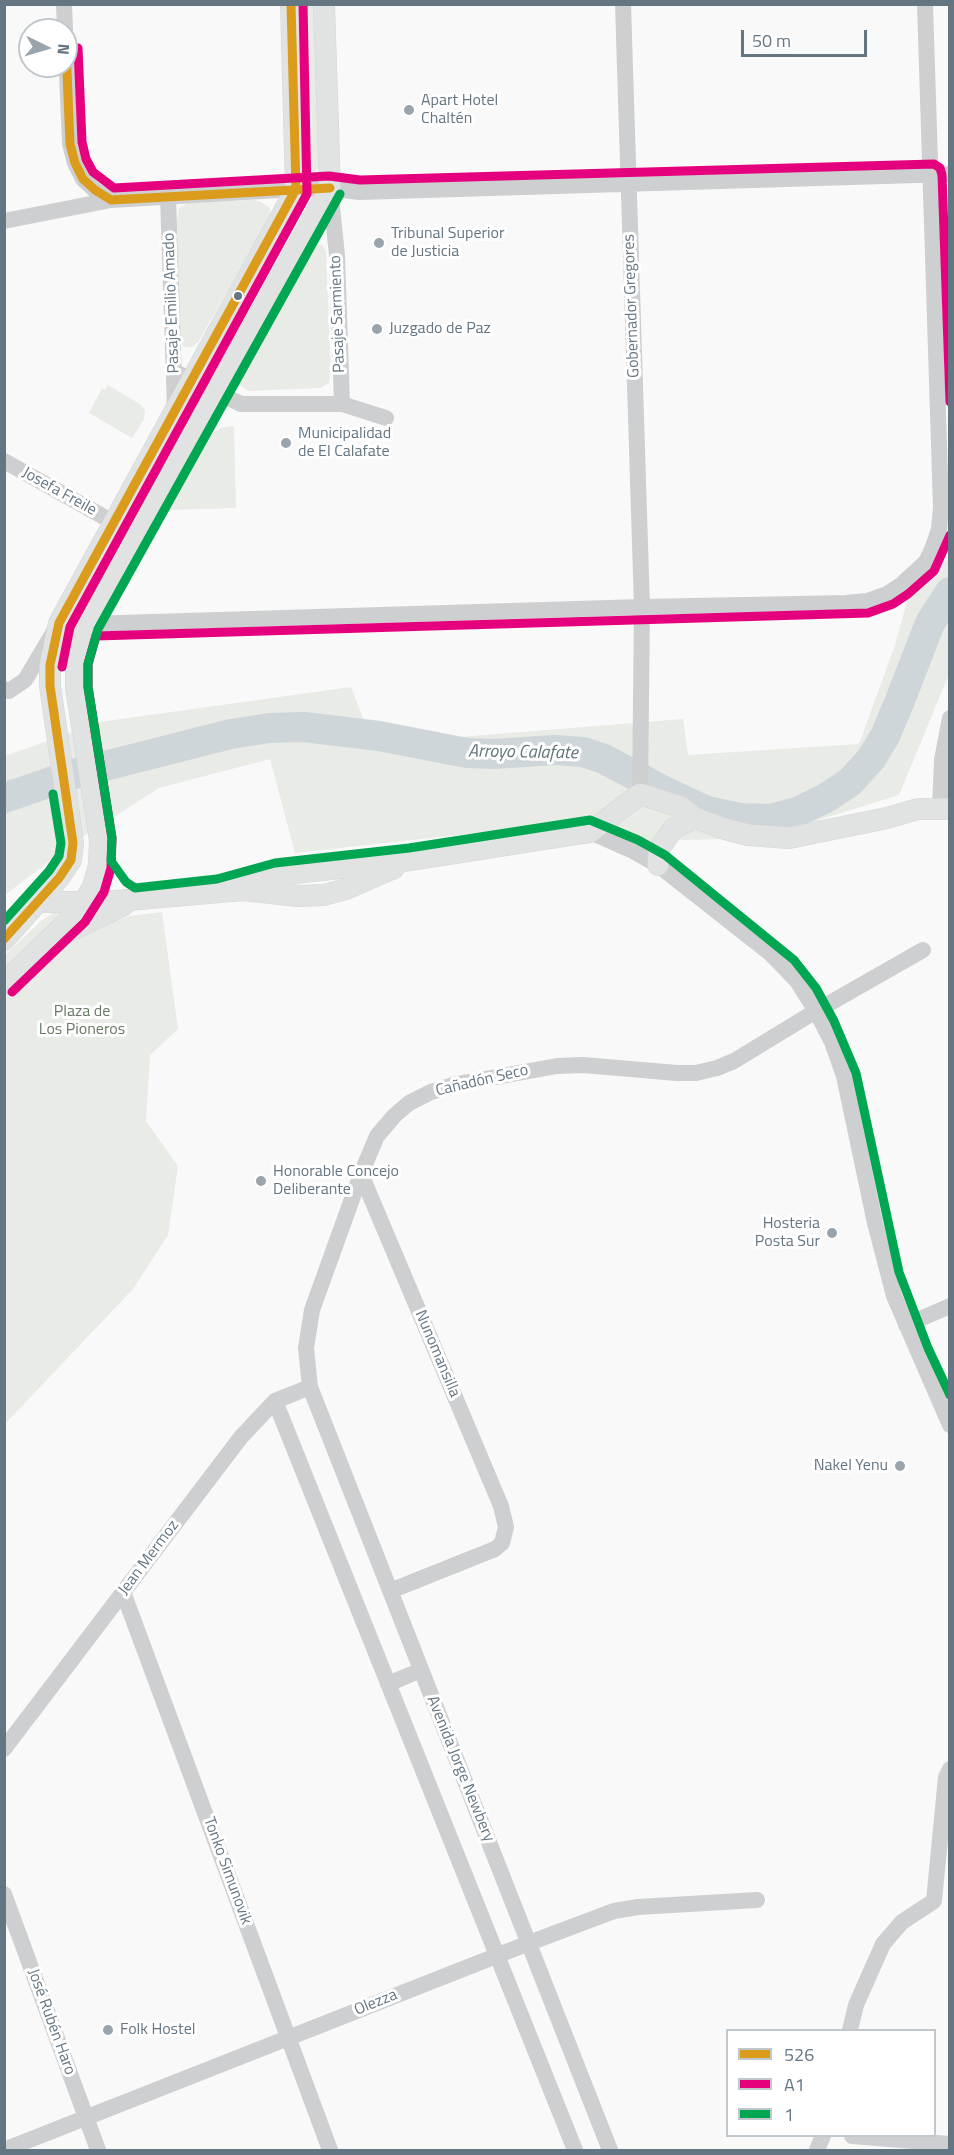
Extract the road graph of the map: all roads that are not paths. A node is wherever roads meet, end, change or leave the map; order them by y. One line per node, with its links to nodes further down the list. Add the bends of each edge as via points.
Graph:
1 (291, 4): 10 (main road)
2 (324, 4): 9 (main road)
3 (623, 4): 8 (street, Gobernador Gregores)
4 (925, 4): 7 (street)
5 (67, 78): 12 (street, via 70,144 75,163 83,179)
6 (950, 174): 7 (street)
7 (930, 175): 8 (street); 16 (street)
8 (628, 184): 9 (street, via 359,192); 21 (street, Gobernador Gregores)
9 (330, 188): 10 (street); 15 (main road); 17 (street, Pasaje Sarmiento, via 337,255)
10 (296, 189): 11 (street); 14 (main road)
11 (168, 196): 12 (street); 14 (street, Pasaje Emilio Amado)
12 (111, 200): 13 (street)
13 (4, 221)
14 (182, 375): 15 (street); 20 (main road, via 175,410)
15 (216, 391): 17 (street, via 249,406); 23 (main road)
16 (944, 392): 21 (street, via 939,529 926,562 914,575 887,594 867,601)
17 (342, 404): 18 (street)
18 (386, 418)
19 (4, 461): 20 (street, Josefa Freile)
20 (113, 522): 22 (main road)
21 (642, 607): 23 (street); 26 (street, Gobernador Gregores)
22 (59, 623): 23 (street); 24 (street, via 25,680); 33 (main road, via 50,686 73,843 68,866)
23 (87, 624): 30 (main road, via 76,662 78,708 100,840)
24 (6, 694)
25 (950, 718): 27 (street, via 942,760)
26 (640, 788): 28 (main road); 29 (main road)
27 (946, 806): 28 (main road, via 910,810 789,838 748,835)
28 (695, 818): 31 (main road, via 673,829 659,849)
29 (590, 832): 31 (street); 32 (main road, via 411,860 277,875 219,891)
30 (99, 865): 32 (main road, via 118,891); 34 (main road)
31 (658, 866): 39 (street, via 786,968)
32 (132, 900): 34 (main road); 35 (main road)
33 (38, 902): 34 (main road); 36 (main road)
34 (84, 903): 35 (main road)
35 (53, 938): 38 (main road)
36 (4, 940)
37 (923, 950): 39 (street, Cañadón Seco)
38 (4, 983)
39 (816, 1011): 40 (street, Cañadón Seco, via 734,1061 696,1073 556,1066 431,1092 409,1103 388,1123 377,1136); 42 (street, via 844,1076 880,1250)
40 (361, 1174): 43 (street, Cañadón Seco, via 312,1310 306,1348); 46 (street, Nunomansilla, via 501,1506 506,1527 502,1543 486,1554)
41 (950, 1306): 42 (street)
42 (906, 1324): 45 (street)
43 (310, 1388): 44 (street, Jean Mermoz); 46 (street, Avenida Jorge Newbery)
44 (275, 1401): 47 (street, Jean Mermoz, via 241,1437); 49 (street)
45 (950, 1425)
46 (390, 1591): 48 (street, Avenida Jorge Newbery)
47 (123, 1592): 50 (street, Jean Mermoz); 58 (street, Tonko Simunovik)
48 (421, 1670): 49 (street); 55 (street, Avenida Jorge Newbery)
49 (388, 1684): 56 (street)
50 (4, 1749)
51 (948, 1773): 54 (street)
52 (4, 1894): 59 (street, José Rubén Haro)
53 (757, 1900): 55 (street, Olezza, via 638,1906)
54 (942, 1902): 57 (street, via 902,1922 883,1944 856,2005)
55 (529, 1942): 56 (street, Olezza); 68 (street, Avenida Jorge Newbery)
56 (496, 1955): 58 (street, Olezza); 67 (street)
57 (850, 2029)
58 (288, 2038): 59 (street, Olezza); 66 (street, Tonko Simunovik)
59 (86, 2118): 62 (street, Olezza); 65 (street, José Rubén Haro)
60 (823, 2137): 69 (street)
61 (864, 2137): 63 (street)
62 (13, 2141): 64 (street, Olezza)
63 (950, 2144)
64 (4, 2150)
65 (98, 2151)
66 (330, 2151)
67 (575, 2151)
68 (610, 2151)
69 (817, 2151)

